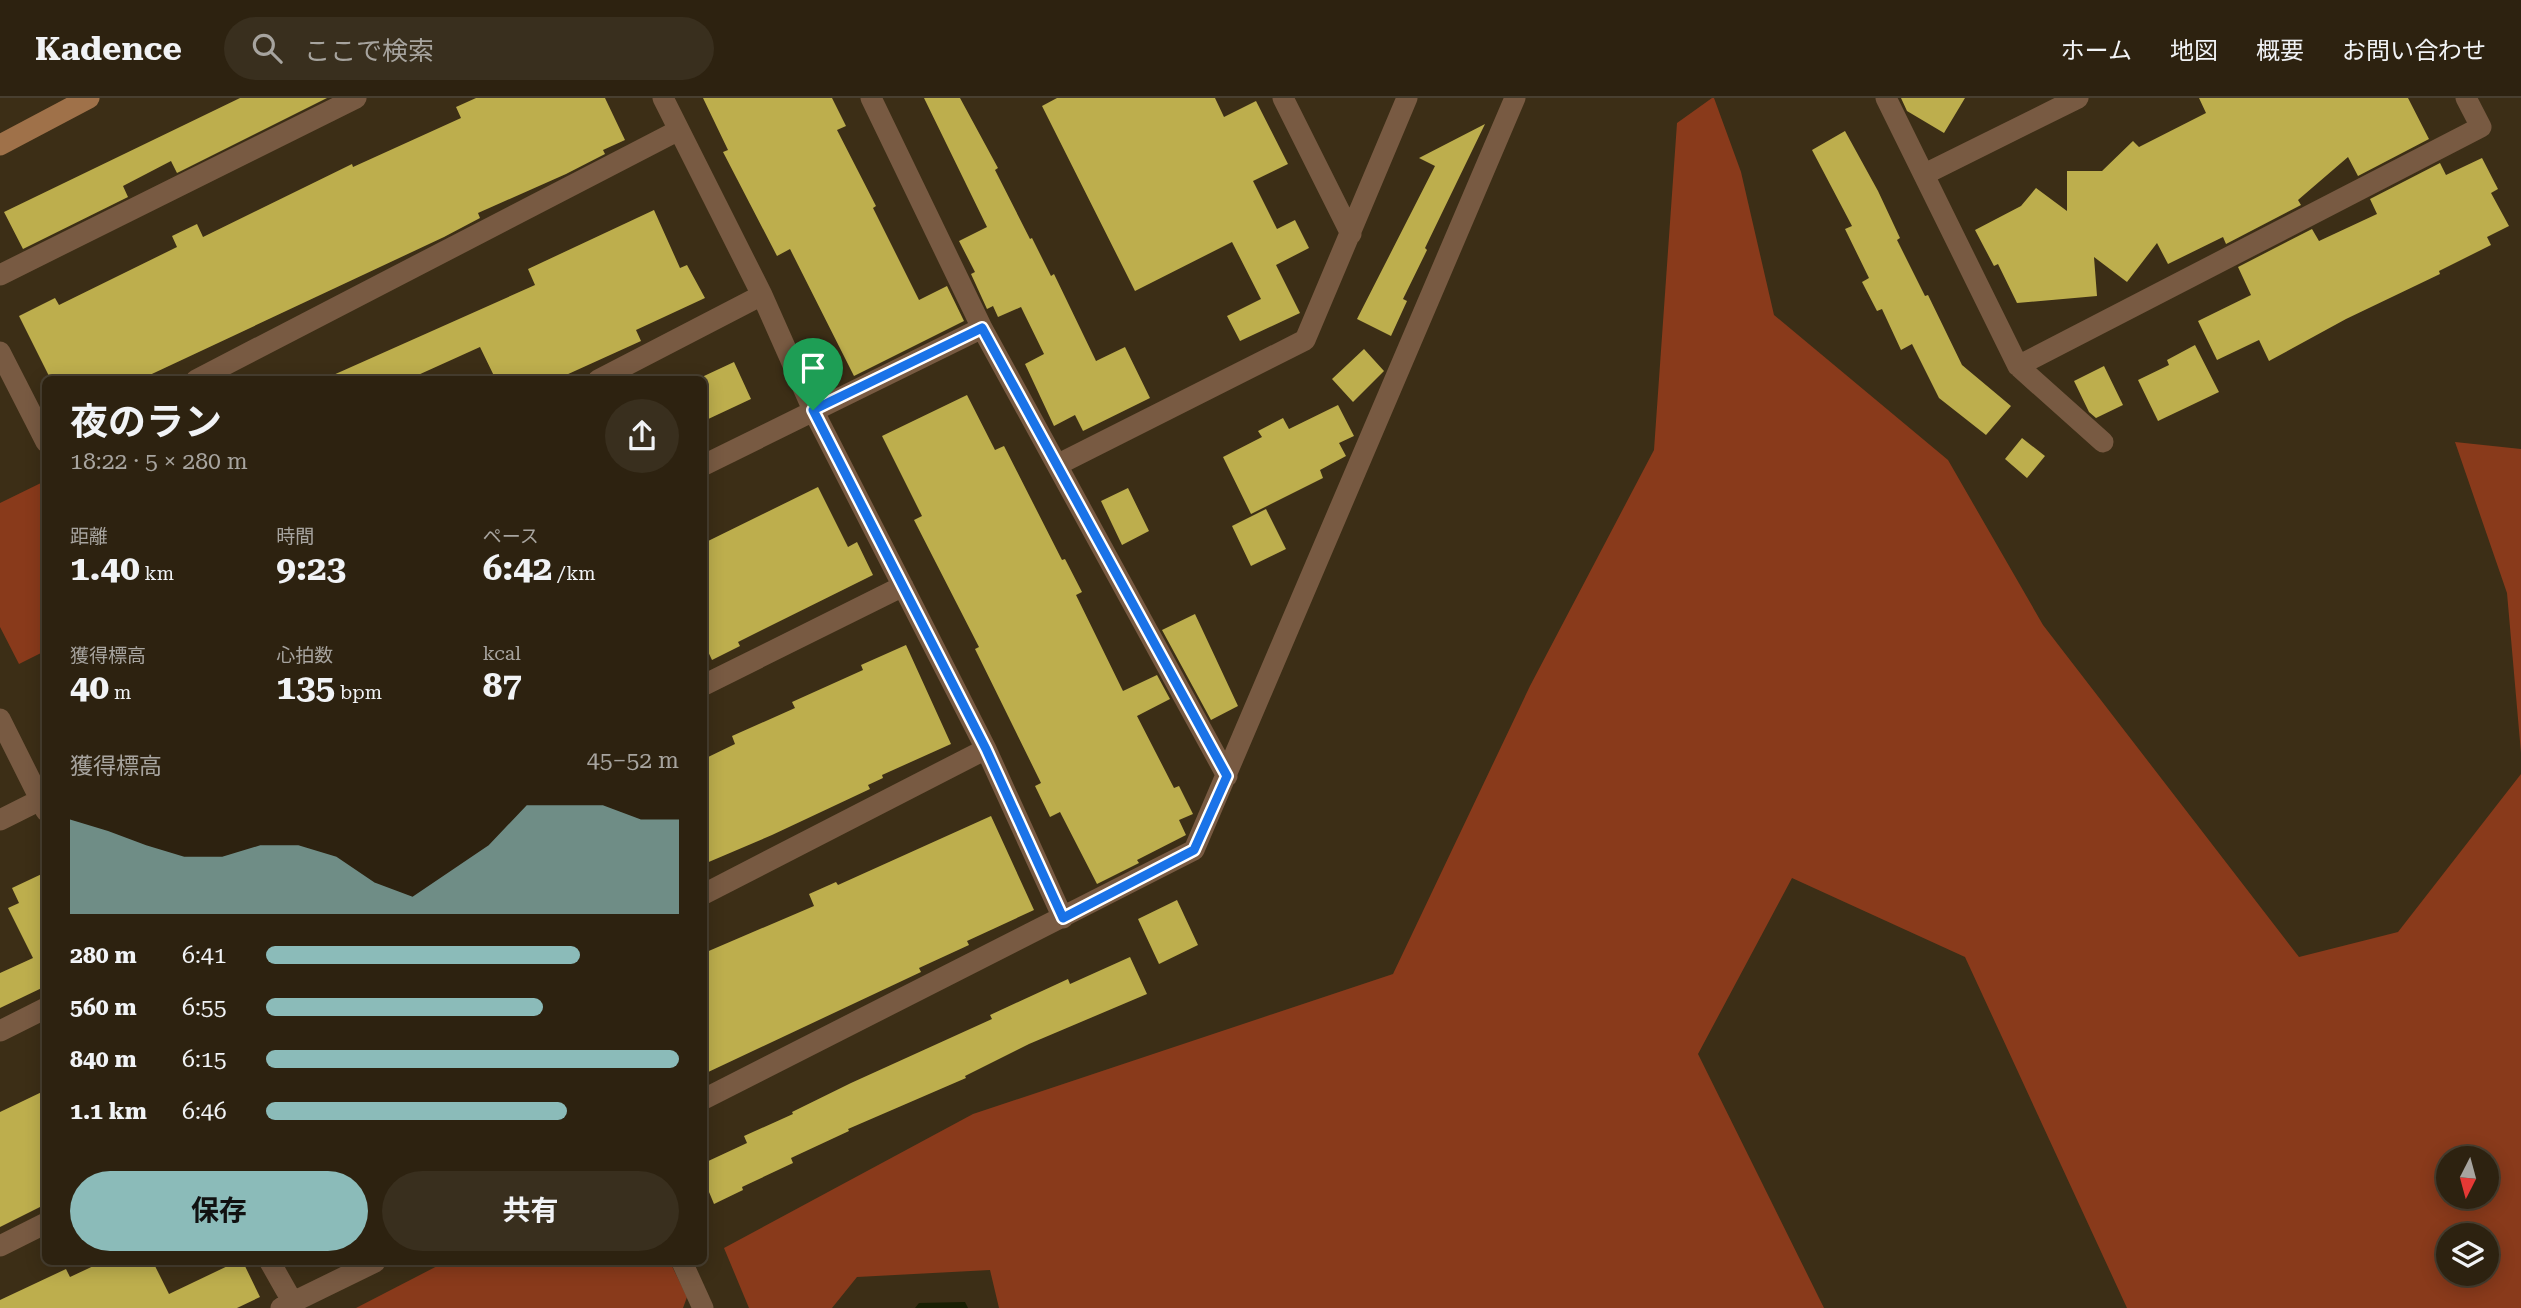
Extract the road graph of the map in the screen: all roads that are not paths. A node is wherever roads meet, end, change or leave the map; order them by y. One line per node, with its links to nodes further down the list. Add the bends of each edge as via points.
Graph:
1 (89, 98): 12 (street)
2 (356, 98): 15 (street)
3 (663, 98): 11 (street)
4 (871, 98): 17 (street)
5 (1283, 98): 14 (street)
6 (1407, 98): 14 (street)
7 (1516, 98): 31 (street)
8 (1886, 98): 13 (street)
9 (2078, 98): 13 (street)
10 (2466, 98): 19 (street, via 2481,127)
11 (679, 130): 16 (street); 20 (street)
12 (0, 145)
13 (1925, 174): 19 (street)
14 (1351, 234): 26 (street, via 1305,340)
15 (0, 275)
16 (762, 295): 21 (street); 22 (street)
17 (982, 328): 22 (street); 26 (street)
18 (0, 352): 23 (street)
19 (2018, 366): 24 (street)
20 (205, 376)
21 (606, 376)
22 (813, 410): 25 (street); 27 (street)
23 (42, 434)
24 (2103, 442)
25 (707, 463)
26 (1057, 465): 31 (street)
27 (903, 586): 28 (street); 30 (street)
28 (707, 684)
29 (0, 719): 32 (street)
30 (986, 749): 35 (street); 36 (street)
31 (1227, 776): 36 (street, via 1194,850)
32 (42, 799)
33 (42, 804): 34 (street)
34 (0, 820)
35 (707, 892)
36 (1063, 918): 39 (street)
37 (42, 1010): 38 (street)
38 (0, 1031)
39 (707, 1097)
40 (42, 1225): 41 (street)
41 (0, 1246)
42 (271, 1265): 45 (street)
43 (368, 1265): 45 (street)
44 (683, 1265): 46 (street)
45 (290, 1306)
46 (703, 1308)

